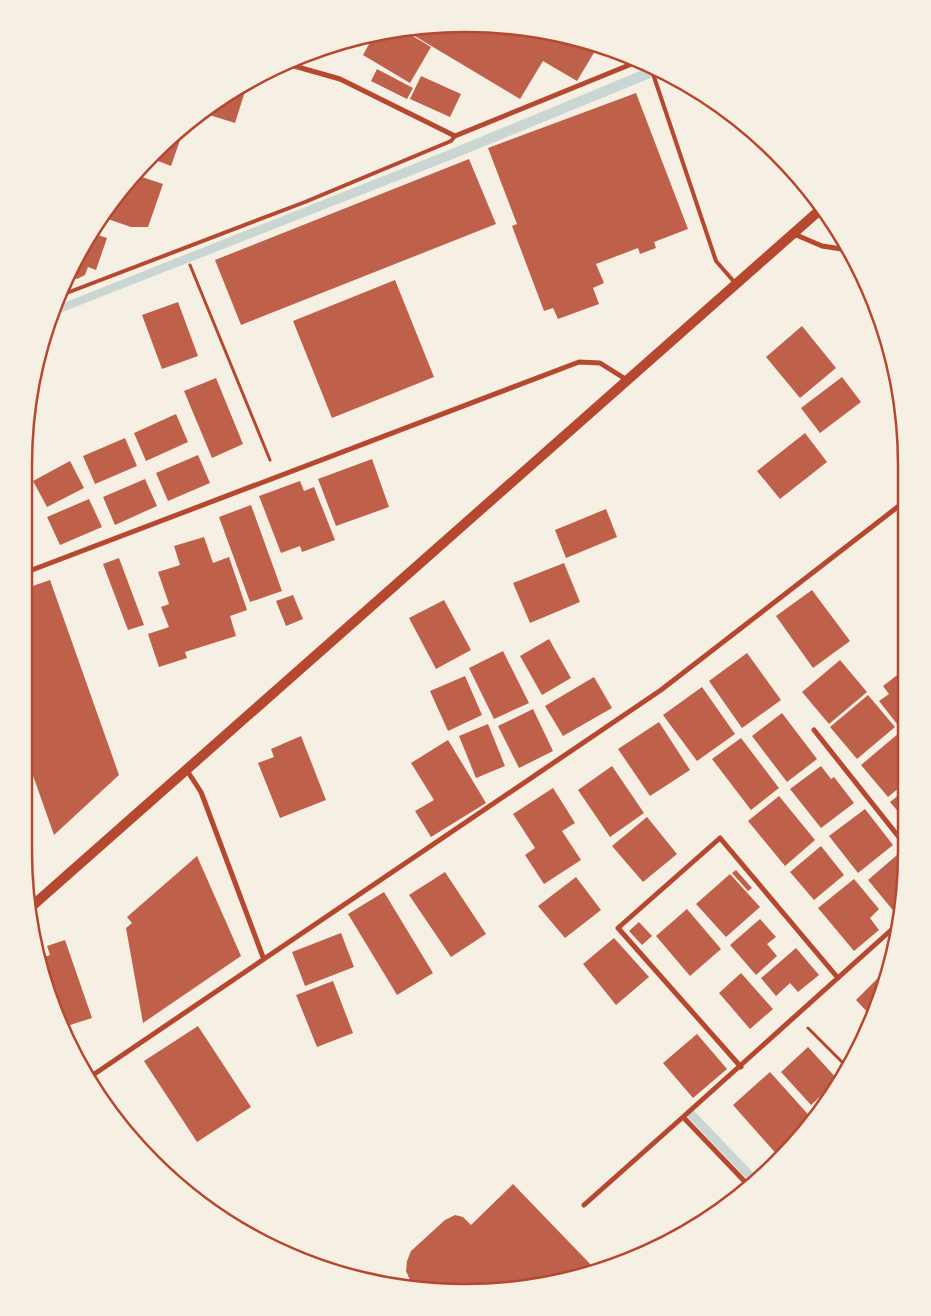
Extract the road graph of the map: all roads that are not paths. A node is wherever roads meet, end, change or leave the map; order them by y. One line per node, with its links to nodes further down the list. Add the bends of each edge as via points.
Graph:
1 (630, 65): 4 (street)
2 (296, 67): 4 (street, via 340,79)
3 (654, 76): 8 (lane, via 716,261)
4 (455, 136): 9 (lane, via 451,141 305,202)
5 (817, 213): 6 (main road)
6 (793, 233): 7 (street, via 822,246); 8 (main road)
7 (840, 249)
8 (736, 284): 10 (main road)
9 (69, 292)
10 (628, 381): 12 (street, via 600,363 579,362); 14 (main road)
11 (898, 507): 18 (street, via 661,690)
12 (32, 570)
13 (814, 730): 15 (street)
14 (186, 769): 16 (main road); 18 (street, via 201,792)
15 (898, 836)
16 (36, 903)
17 (891, 930): 19 (street)
18 (264, 957): 21 (street)
19 (838, 978): 20 (street); 20 (street, via 720,838 618,928)
20 (741, 1067): 22 (street)
21 (95, 1074)
22 (683, 1117): 23 (street); 24 (street)
23 (745, 1181)
24 (584, 1205)

